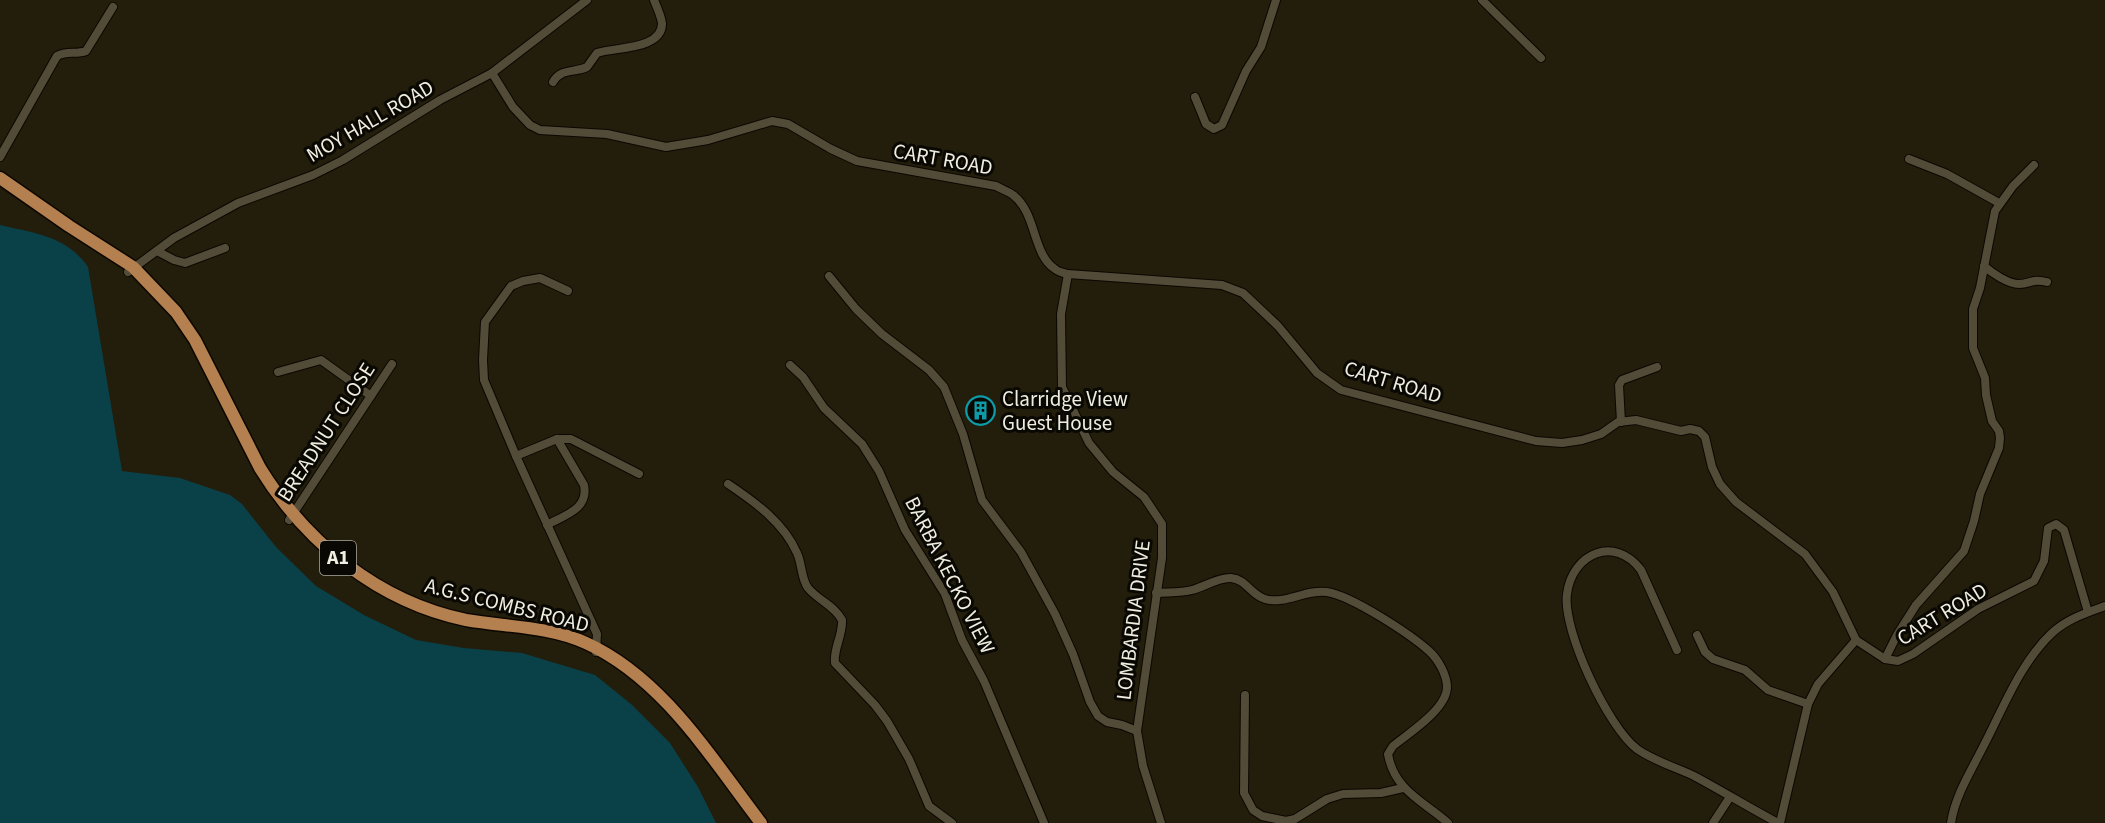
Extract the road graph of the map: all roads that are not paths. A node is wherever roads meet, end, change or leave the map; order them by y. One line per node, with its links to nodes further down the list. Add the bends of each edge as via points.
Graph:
1 (587, 0): 7 (street, MOY HALL ROAD)
2 (654, 0): 8 (street, via 662,24 657,37 633,47 597,52 587,67 565,71)
3 (1276, 0): 9 (street, via 1262,46 1246,70 1222,125 1214,129 1206,124)
4 (1482, 0): 6 (street)
5 (113, 7): 10 (street, via 86,51 57,56)
6 (1541, 58)
7 (492, 73): 17 (street, MOY HALL ROAD, via 343,160 238,203); 20 (street, CART ROAD, via 513,106 540,130 607,134 666,147 772,122 788,124 857,160 996,186 1013,195 1025,209 1043,256 1054,269)
8 (553, 82)
9 (1195, 97)
10 (0, 157)
11 (1909, 159): 15 (street, via 1947,174)
12 (2034, 165): 15 (street)
13 (0, 178): 19 (main road, A.G.S COMBS ROAD / A1)
14 (3, 189): 19 (main road, A.G.S COMBS ROAD / A1)
15 (1999, 203): 18 (street)
16 (225, 248): 17 (street, via 185,262)
17 (158, 251): 19 (street, MOY HALL ROAD)
18 (1984, 266): 22 (street, via 2012,283); 43 (street, via 1973,309 1973,348 1985,378 1992,421 1999,431 1999,448 1980,494 1964,551 1916,605)
19 (131, 269): 34 (main road, A.G.S COMBS ROAD / A1, via 176,312 195,340 260,468)
20 (1068, 274): 29 (street, CART ROAD, via 1222,285 1243,293 1278,326 1317,373 1341,390 1536,441 1582,440); 36 (street, LOMBARDIA DRIVE, via 1061,314 1062,387 1089,443 1113,472 1144,497 1162,524)
21 (829, 276): 46 (street, via 856,309 944,387 963,434 982,500 1021,552 1055,614 1090,702 1107,722)
22 (2048, 282)
23 (568, 291): 31 (street, via 540,278 523,281 511,286 485,322 484,380)
24 (392, 364): 28 (street, BREADNUT CLOSE)
25 (790, 365): 52 (street, BARBA KECKO VIEW, via 824,408 862,444 879,471 905,530 945,594)
26 (1657, 367): 29 (street, via 1619,384)
27 (278, 372): 28 (street, via 321,360)
28 (371, 396): 34 (street, BREADNUT CLOSE)
29 (1621, 422): 40 (street, via 1636,420 1681,431 1699,431 1705,437 1720,484 1736,502 1805,554 1833,592)
30 (557, 439): 31 (street); 32 (street, via 571,439); 35 (street, via 586,492 580,506)
31 (516, 456): 35 (street)
32 (639, 474)
33 (728, 484): 51 (street, via 748,497 788,535 799,557 806,586 842,620 835,663 887,721 929,806)
34 (291, 517): 42 (main road, A.G.S COMBS ROAD / A1, via 351,569 436,612 546,631 585,642)
35 (547, 525): 42 (street, via 597,634)
36 (1156, 593): 46 (street, LOMBARDIA DRIVE); 47 (street, via 1191,590 1227,577 1238,579 1264,599 1328,592 1378,616 1431,652 1443,669 1447,688 1440,707 1388,754)
37 (2105, 606): 38 (street)
38 (2088, 612): 43 (street, CART ROAD, via 2064,530 2056,524 2048,528 2044,561 2034,581 1978,609 1913,654 1898,661); 57 (street, via 2053,633 2035,652 1959,794)
39 (1697, 635): 45 (street, via 1713,659 1745,670 1768,690)
40 (1856, 640): 43 (street, CART ROAD); 45 (street, via 1818,684)
41 (1677, 650): 48 (street, via 1634,560 1620,552 1603,552 1580,564 1567,593 1571,633 1602,701 1636,748)
42 (596, 651): 49 (main road, A.G.S COMBS ROAD / A1, via 626,672 660,705); 50 (main road, A.G.S COMBS ROAD / A1, via 628,668 667,702)
43 (1885, 659)
44 (1245, 695): 47 (street, via 1244,793 1253,810 1262,816 1286,821 1327,799)
45 (1808, 704): 56 (street)
46 (1137, 731): 53 (street, LOMBARDIA DRIVE, via 1143,766)
47 (1403, 788): 54 (street)
48 (1730, 797): 55 (street); 56 (street)
49 (752, 823)
50 (761, 823)
51 (952, 823)
52 (1044, 823)
53 (1161, 823)
54 (1448, 823)
55 (1713, 823)
56 (1779, 823)
57 (1951, 823)

